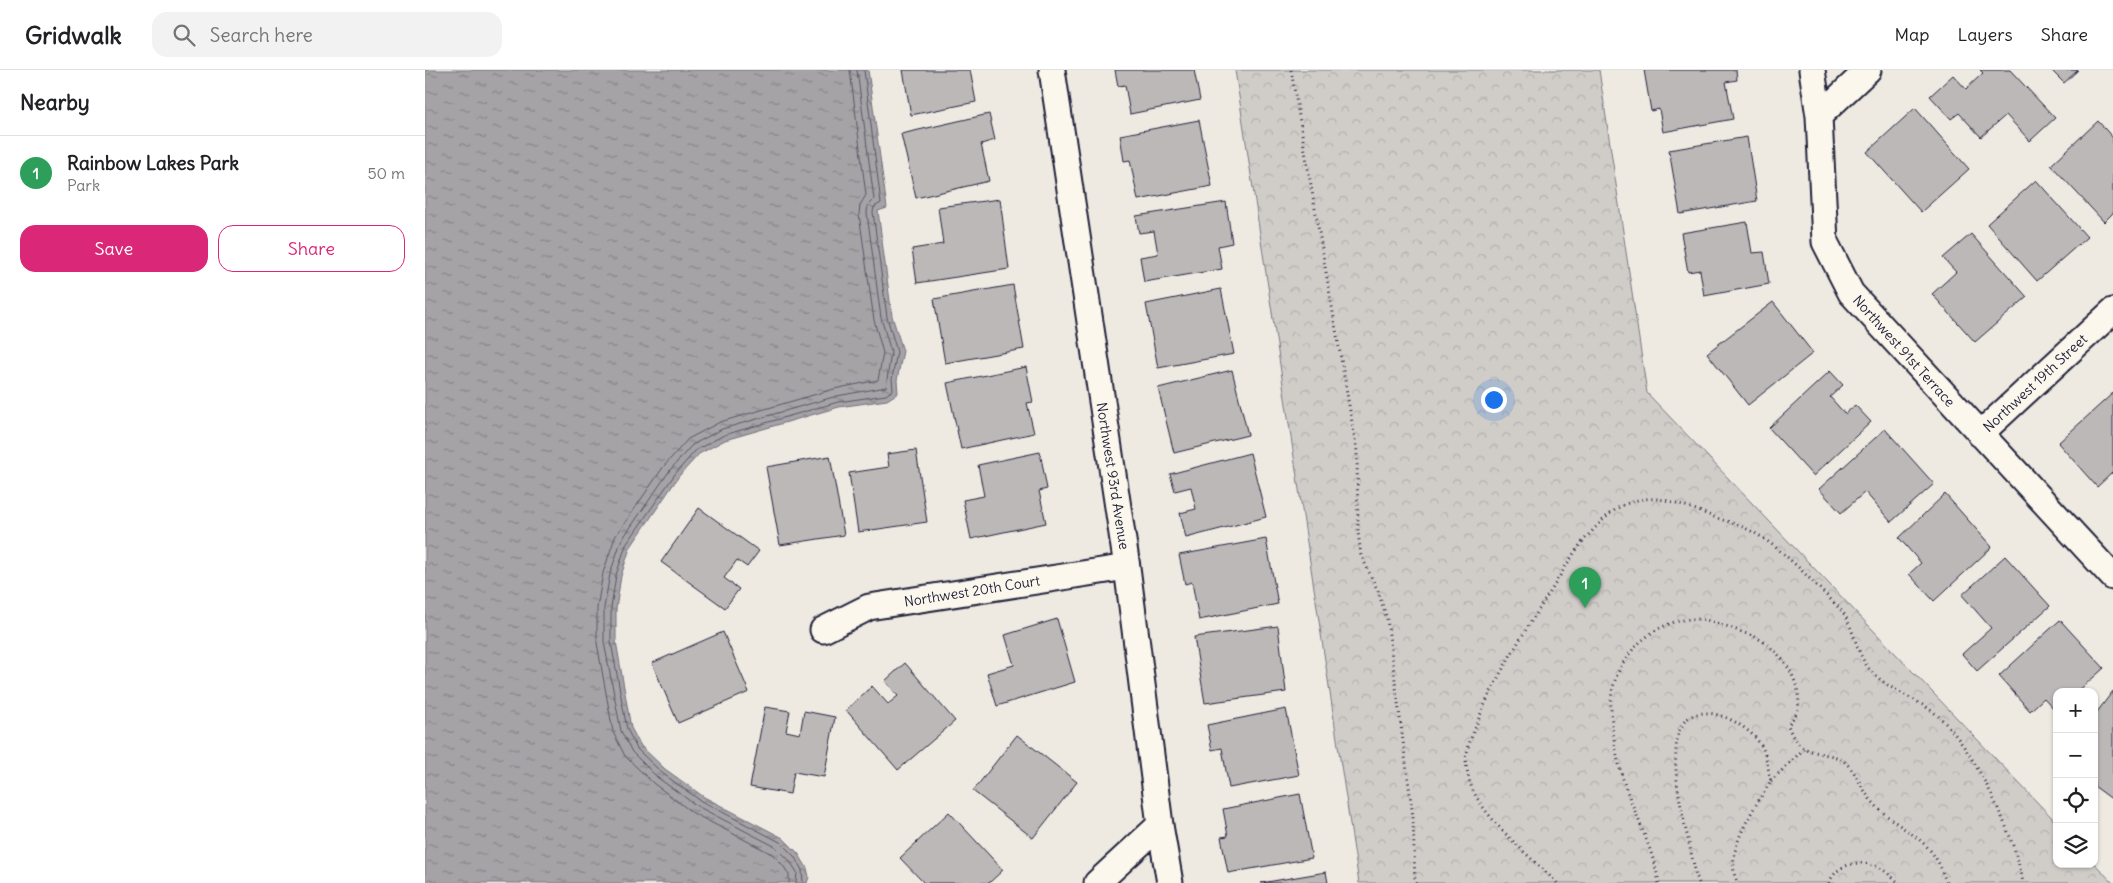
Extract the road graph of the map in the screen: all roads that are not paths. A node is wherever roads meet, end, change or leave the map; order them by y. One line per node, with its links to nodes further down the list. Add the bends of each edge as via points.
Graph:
1 (1052, 70): 7 (street, Northwest 93rd Avenue)
2 (1811, 70): 4 (street, Northwest 91st Terrace)
3 (1869, 70): 4 (street)
4 (1819, 116): 6 (street, Northwest 91st Terrace, via 1825,242 1851,293)
5 (2113, 311): 6 (street, Northwest 19th Street)
6 (1980, 434): 8 (street, Northwest 91st Terrace)
7 (1127, 568): 9 (street, Northwest 20th Court, via 869,607); 10 (street, Northwest 93rd Avenue)
8 (2113, 577)
9 (823, 630)
10 (1160, 825): 11 (street); 12 (street, Northwest 93rd Avenue)
11 (1097, 883)
12 (1169, 883)

